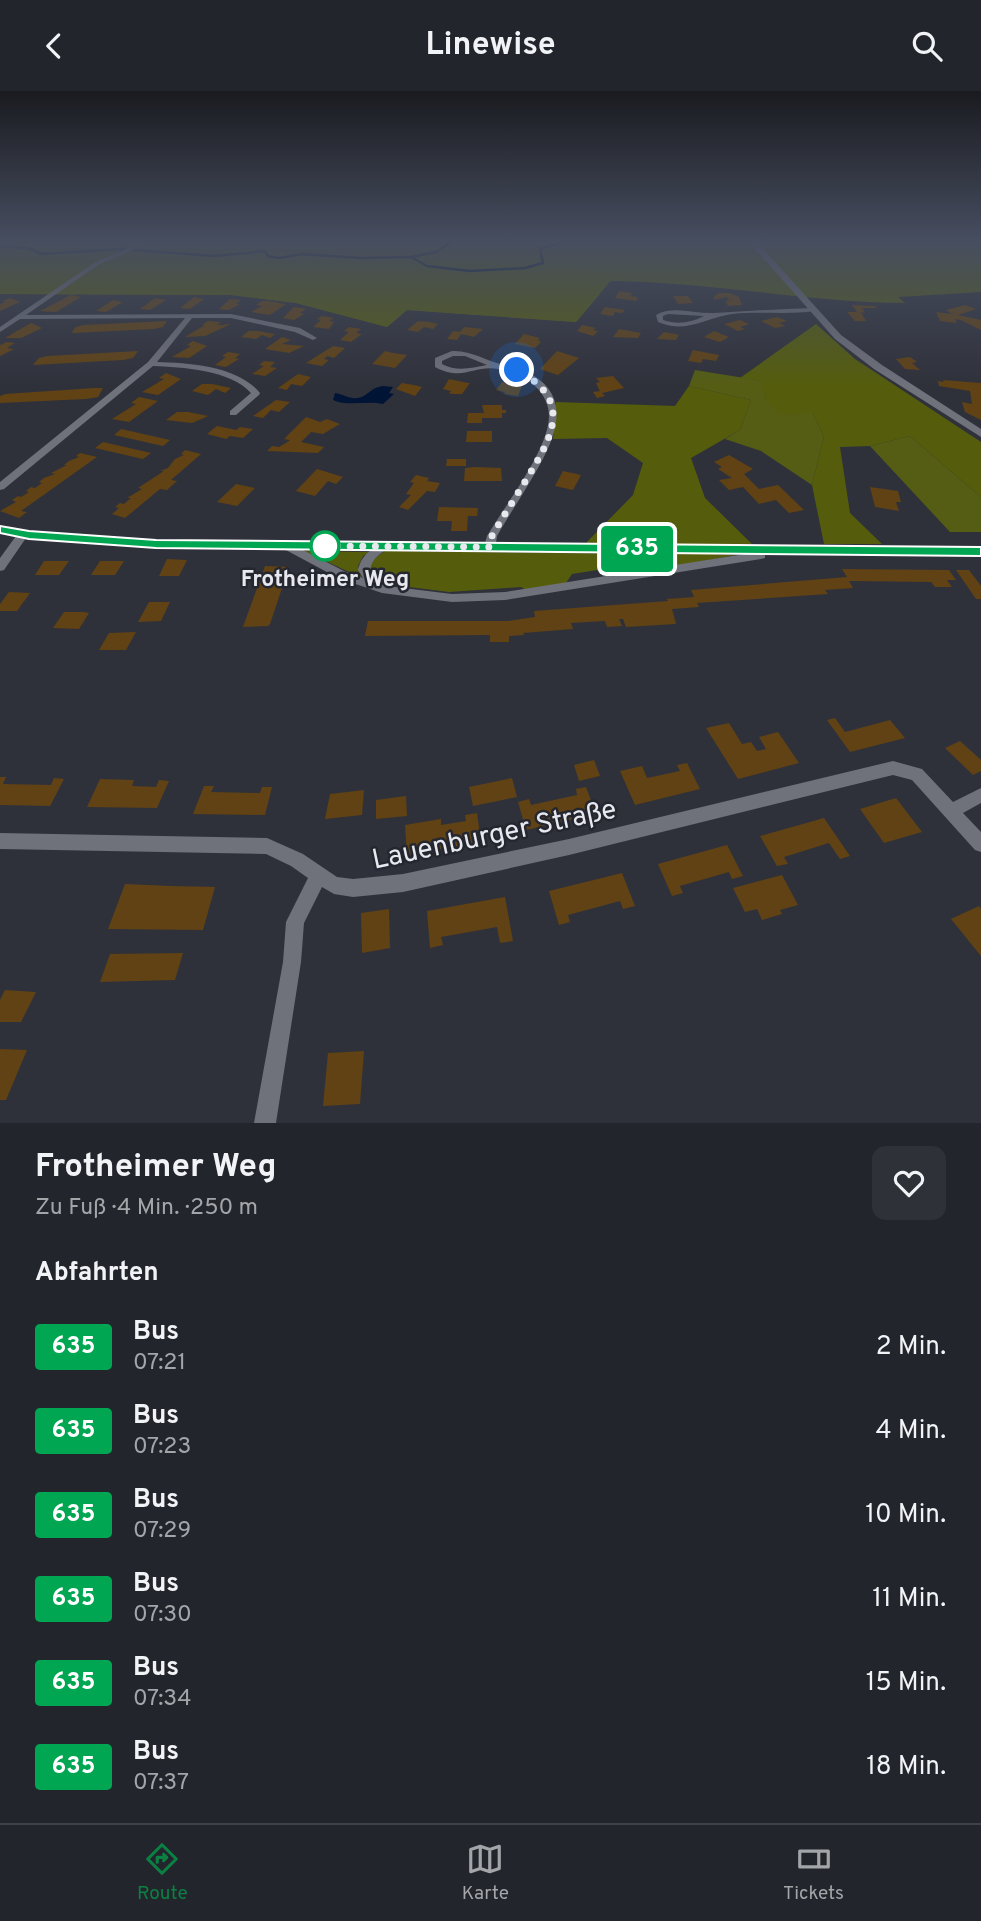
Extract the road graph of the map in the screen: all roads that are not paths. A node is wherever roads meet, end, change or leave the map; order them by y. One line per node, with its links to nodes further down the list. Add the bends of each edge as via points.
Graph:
1 (58, 290): 6 (street)
2 (795, 290): 3 (street)
3 (813, 310): 5 (street); 12 (street, via 838,337 878,367)
4 (191, 315): 6 (street); 8 (street, via 260,320); 9 (street)
5 (713, 316): 5 (street, via 678,312 659,315 660,321 683,327)
6 (20, 317): 7 (street)
7 (0, 330)
8 (313, 338)
9 (150, 364): 11 (street, via 195,368 249,383 256,393); 13 (street)
10 (495, 366): 10 (street, via 462,353 438,360 438,365 449,371); 18 (street, via 533,379 552,409 553,425 549,443 492,536)
11 (233, 413)
12 (981, 434)
13 (0, 487)
14 (0, 530): 15 (street)
15 (22, 535): 16 (street); 22 (street)
16 (286, 546): 17 (street); 24 (street)
17 (384, 546): 18 (street); 24 (street, via 365,562 364,570)
18 (490, 547): 19 (street)
19 (649, 549): 20 (street); 23 (street, via 660,556)
20 (774, 551): 21 (street); 23 (street)
21 (981, 551)
22 (0, 567)
23 (659, 572): 24 (street, via 505,596 452,598)
24 (374, 586)
25 (981, 795): 26 (street)
26 (951, 811): 28 (street, Lauenburger Straße); 29 (street, Lauenburger Straße, via 916,774 892,768 403,883 353,888)
27 (0, 841): 29 (street, Lauenburger Straße, via 267,846 297,860)
28 (981, 845)
29 (318, 877): 30 (street, via 293,930 292,962)
30 (265, 1123)

